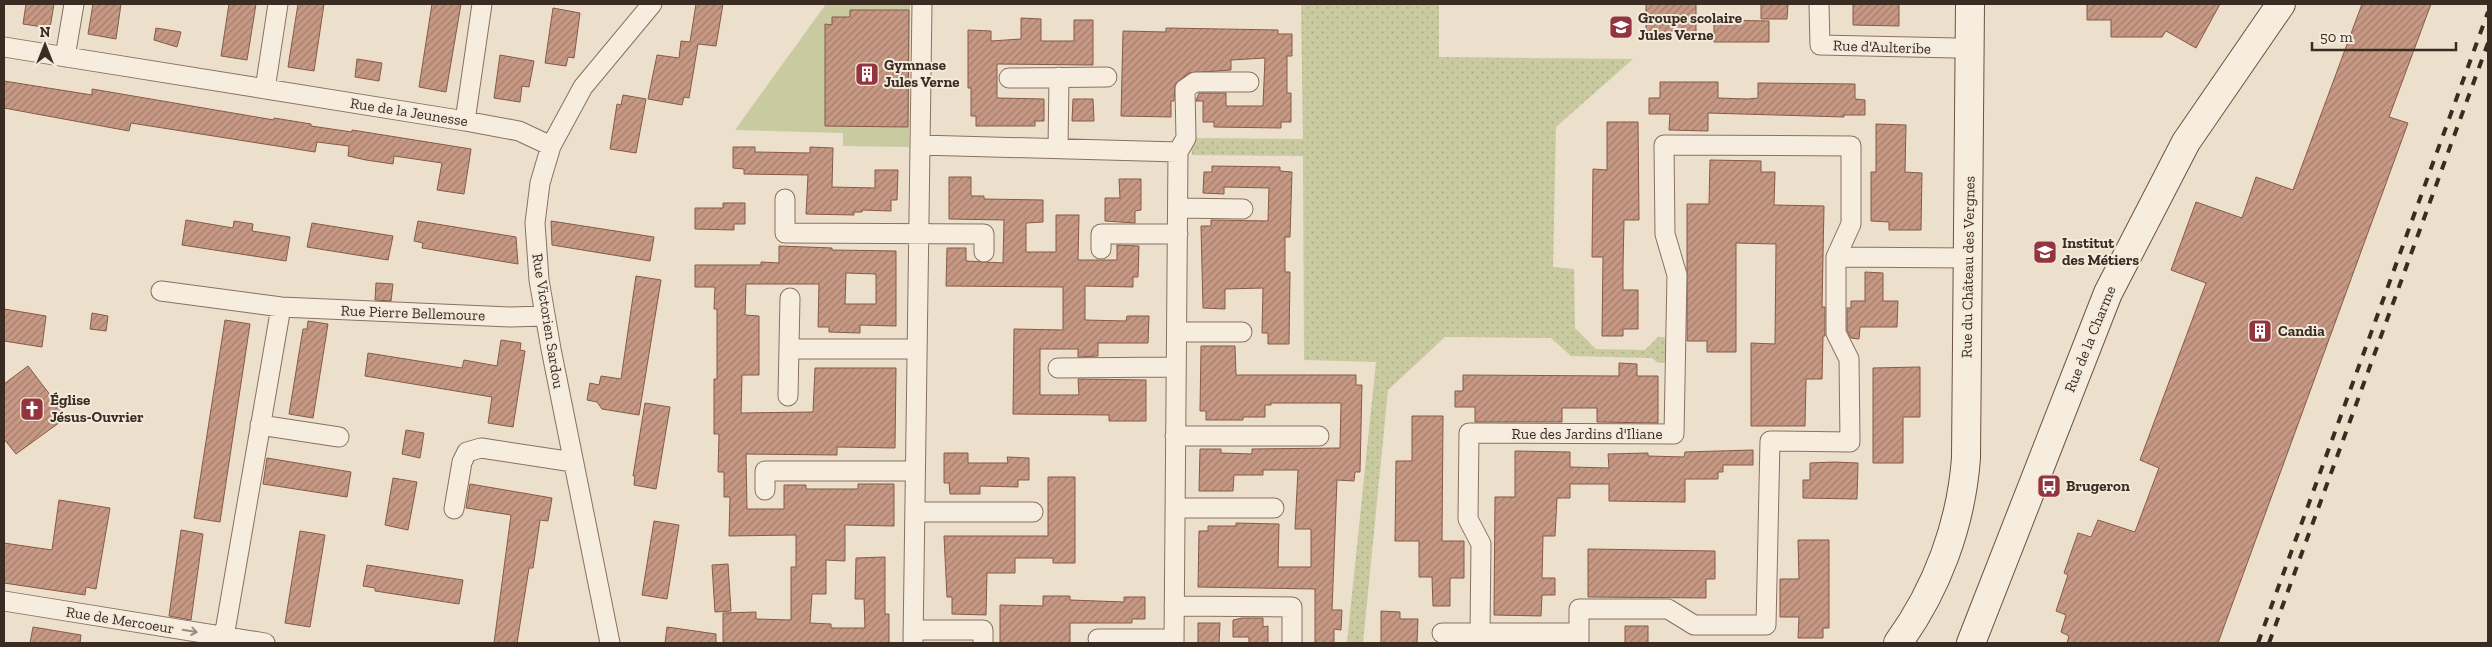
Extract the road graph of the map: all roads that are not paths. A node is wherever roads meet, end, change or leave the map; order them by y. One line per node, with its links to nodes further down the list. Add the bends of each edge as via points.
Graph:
1 (74, 4): 12 (street)
2 (278, 4): 17 (street)
3 (482, 4): 18 (street)
4 (652, 4): 19 (street, Rue Victorien Sardou, via 584,87)
5 (922, 4): 20 (street)
6 (1819, 4): 11 (street, Rue d'Aulteribe, via 1820,45)
7 (1956, 4): 11 (main road, Rue du Château des Vergnes)
8 (1970, 4): 31 (main road, Rue du Château des Vergnes)
9 (2281, 4): 69 (main road, Rue de la Charme, via 2186,142 2108,293)
10 (4, 47): 12 (street, Rue de la Jeunesse)
11 (1956, 48): 31 (main road, Rue du Château des Vergnes)
12 (65, 57): 17 (street, Rue de la Jeunesse)
13 (1059, 77): 14 (street); 15 (street); 21 (street)
14 (1107, 77)
15 (1009, 78)
16 (1250, 82): 22 (street, via 1195,82 1185,89 1186,138)
17 (265, 89): 18 (street, Rue de la Jeunesse)
18 (464, 121): 19 (street, Rue de la Jeunesse, via 519,131)
19 (551, 146): 35 (street, Rue Victorien Sardou, via 540,183 534,223 538,280)
20 (920, 146): 21 (street); 26 (street)
21 (1058, 149): 22 (street)
22 (1178, 152): 24 (street)
23 (785, 200): 26 (street, via 785,233)
24 (1178, 208): 25 (street); 27 (street)
25 (1242, 209)
26 (919, 234): 29 (street, via 984,234); 39 (street)
27 (1178, 234): 28 (street, via 1102,234); 36 (street)
28 (1101, 249)
29 (984, 252)
30 (1836, 257): 31 (street); 58 (street, Rue des Jardins d'Iliane, via 1851,224 1851,146 1664,144 1665,234 1677,275 1674,434 1470,433 1468,519 1481,544); 61 (street, Rue des Jardins d'Iliane, via 1836,333 1849,359 1850,442 1770,441 1766,625 1694,625 1668,609 1580,609)
31 (1961, 258): 68 (main road, Rue du Château des Vergnes, via 1951,459 1954,530 1936,579 1916,619)
32 (161, 291): 34 (street, Rue Pierre Bellemoure)
33 (790, 298): 38 (street)
34 (280, 307): 35 (street, Rue Pierre Bellemoure); 43 (street)
35 (545, 316): 47 (street, Rue Victorien Sardou)
36 (1177, 332): 37 (street); 40 (street)
37 (1242, 332)
38 (789, 349): 39 (street); 42 (street)
39 (917, 349): 48 (street)
40 (1176, 367): 41 (street); 44 (street)
41 (1058, 368)
42 (788, 396)
43 (260, 425): 46 (street); 59 (street)
44 (1176, 436): 45 (street); 50 (street)
45 (1320, 436)
46 (339, 437)
47 (573, 462): 52 (street, via 481,448 467,452 462,462); 66 (street, Rue Victorien Sardou)
48 (916, 471): 49 (street, via 766,471); 53 (street)
49 (766, 490)
50 (1175, 508): 51 (street); 56 (street)
51 (1274, 508)
52 (454, 509)
53 (915, 512): 54 (street); 60 (street)
54 (1033, 512)
55 (4, 602): 59 (street, Rue de Mercoeur, one-way to 59)
56 (1174, 606): 63 (street); 64 (street, via 1292,607)
57 (1442, 633): 58 (street, Rue des Jardins d'Iliane)
58 (1480, 633): 61 (street, Rue des Jardins d'Iliane)
59 (224, 636): 65 (street, Rue de Mercoeur)
60 (913, 637): 67 (street, via 984,630)
61 (1579, 638)
62 (1098, 639): 63 (street)
63 (1174, 641)
64 (1292, 642)
65 (266, 643)
66 (610, 643)
67 (984, 643)
68 (1898, 643)
69 (1971, 643)

